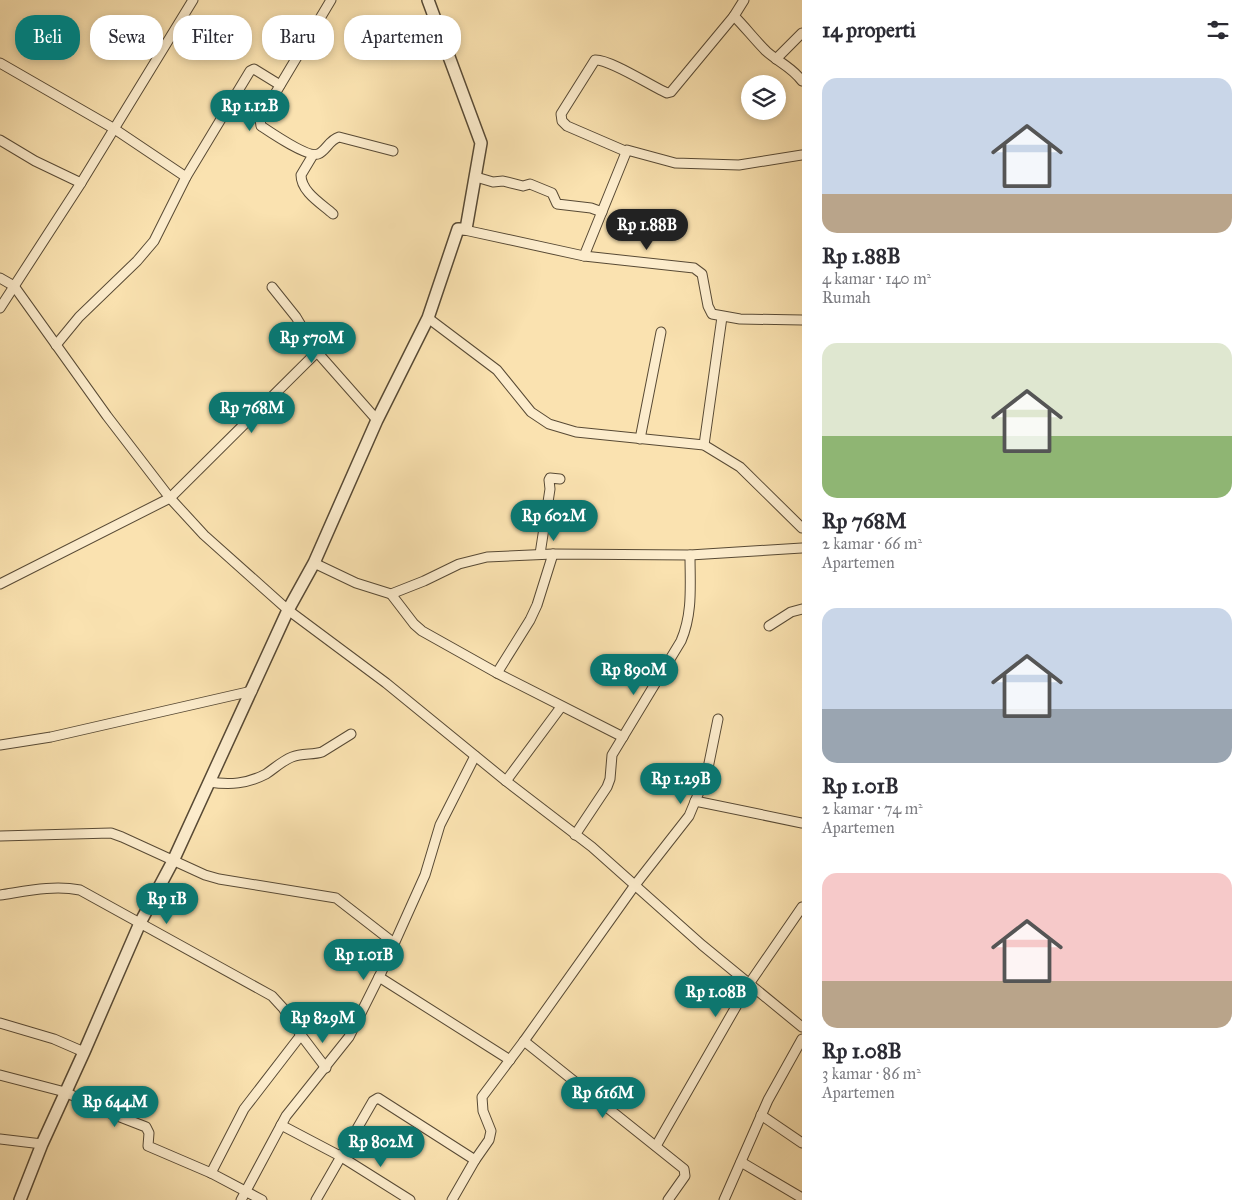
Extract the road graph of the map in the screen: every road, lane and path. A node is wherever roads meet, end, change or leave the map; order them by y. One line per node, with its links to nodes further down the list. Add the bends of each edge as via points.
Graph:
1 (193, 0): 11 (street)
2 (331, 0): 10 (street)
3 (428, 0): 18 (street, via 479,135 481,143)
4 (744, 0): 5 (street)
5 (734, 16): 7 (street); 14 (street, via 671,92 595,60 566,104 561,114 562,121)
6 (802, 33): 7 (street)
7 (776, 59): 9 (street, via 790,67)
8 (0, 63): 11 (street)
9 (802, 81)
10 (280, 85): 15 (street, via 260,124); 17 (street, via 254,69 250,71)
11 (113, 128): 17 (street); 19 (street)
12 (0, 140): 19 (street)
13 (394, 151): 15 (street, via 339,137 319,154)
14 (625, 151): 16 (street, via 675,163 739,165); 20 (street)
15 (313, 155): 21 (street, via 301,179 307,191)
16 (802, 155)
17 (186, 177): 32 (street, via 154,241)
18 (476, 177): 20 (street, via 523,186 530,184 552,192 557,204); 22 (street, via 466,229)
19 (81, 183): 25 (street)
20 (602, 212): 23 (street)
21 (333, 214)
22 (458, 229): 23 (street); 29 (street)
23 (584, 256): 28 (street, via 694,268 702,274 710,312)
24 (0, 278): 25 (street)
25 (14, 286): 27 (street); 32 (street)
26 (272, 287): 33 (street, via 296,317)
27 (0, 308)
28 (722, 317): 30 (street); 36 (street)
29 (428, 318): 34 (street); 35 (street, via 497,370 531,412 549,424 576,432)
30 (802, 320)
31 (661, 332): 35 (street)
32 (56, 345): 38 (street)
33 (317, 352): 34 (street); 38 (street)
34 (377, 420): 44 (street)
35 (640, 439): 36 (street)
36 (704, 445): 39 (street, via 740,466)
37 (560, 479): 41 (street, via 549,480)
38 (170, 498): 45 (street); 48 (street, via 204,535)
39 (802, 528)
40 (802, 548): 43 (street)
41 (540, 554): 42 (street); 46 (street, via 475,559)
42 (553, 554): 43 (street); 50 (street, via 530,620)
43 (690, 555): 55 (street, via 690,617 687,627)
44 (314, 564): 46 (street, via 356,584); 48 (street)
45 (1, 580)
46 (391, 594): 50 (street, via 422,631)
47 (802, 609): 49 (street)
48 (288, 610): 51 (street); 57 (street, via 386,683)
49 (769, 626)
50 (497, 673): 52 (street)
51 (252, 691): 56 (street); 59 (street)
52 (561, 707): 55 (street); 58 (street)
53 (718, 719): 60 (street, via 707,773)
54 (352, 734): 59 (street, via 322,752 295,756 241,784)
55 (623, 737): 62 (street, via 612,755 607,788)
56 (0, 746)
57 (475, 756): 58 (street); 69 (street, via 440,825 425,875)
58 (506, 781): 62 (street)
59 (209, 782): 64 (street)
60 (695, 801): 61 (street); 65 (street, via 689,816)
61 (802, 823)
62 (575, 835): 65 (street)
63 (0, 836): 64 (street, via 111,833)
64 (173, 861): 68 (street); 69 (street, via 205,876 336,898)
65 (635, 885): 71 (street); 76 (street)
66 (0, 895): 68 (street, via 66,887 80,890)
67 (802, 907): 71 (street)
68 (140, 923): 74 (street, via 272,996); 77 (street)
69 (394, 943): 70 (street)
70 (379, 977): 78 (street); 79 (street, via 350,1037)
71 (749, 984): 73 (street); 87 (street)
72 (0, 1023): 77 (street)
73 (802, 1027)
74 (301, 1035): 79 (street); 91 (street, via 244,1109)
75 (802, 1039): 82 (street)
76 (524, 1042): 78 (street); 87 (street)
77 (84, 1052): 81 (street)
78 (510, 1060): 89 (street, via 482,1097 483,1111 491,1131 489,1140)
79 (326, 1068): 83 (street)
80 (0, 1075): 81 (street)
81 (65, 1092): 86 (street); 91 (street, via 146,1127 148,1146)
82 (762, 1115): 85 (street); 90 (street)
83 (282, 1125): 88 (street); 92 (street)
84 (0, 1139): 86 (street)
85 (802, 1143)
86 (42, 1144): 95 (street)
87 (656, 1146): 100 (street, via 685,1172)
88 (340, 1156): 89 (street, via 373,1101 378,1098); 98 (street); 99 (street)
89 (475, 1160): 94 (street)
90 (741, 1162): 93 (street); 101 (street)
91 (211, 1173): 92 (street)
92 (246, 1191): 96 (street); 97 (street)
93 (802, 1198)
94 (455, 1199)
95 (20, 1200)
96 (241, 1200)
97 (262, 1200)
98 (316, 1200)
99 (410, 1200)
100 (668, 1200)
101 (724, 1200)

